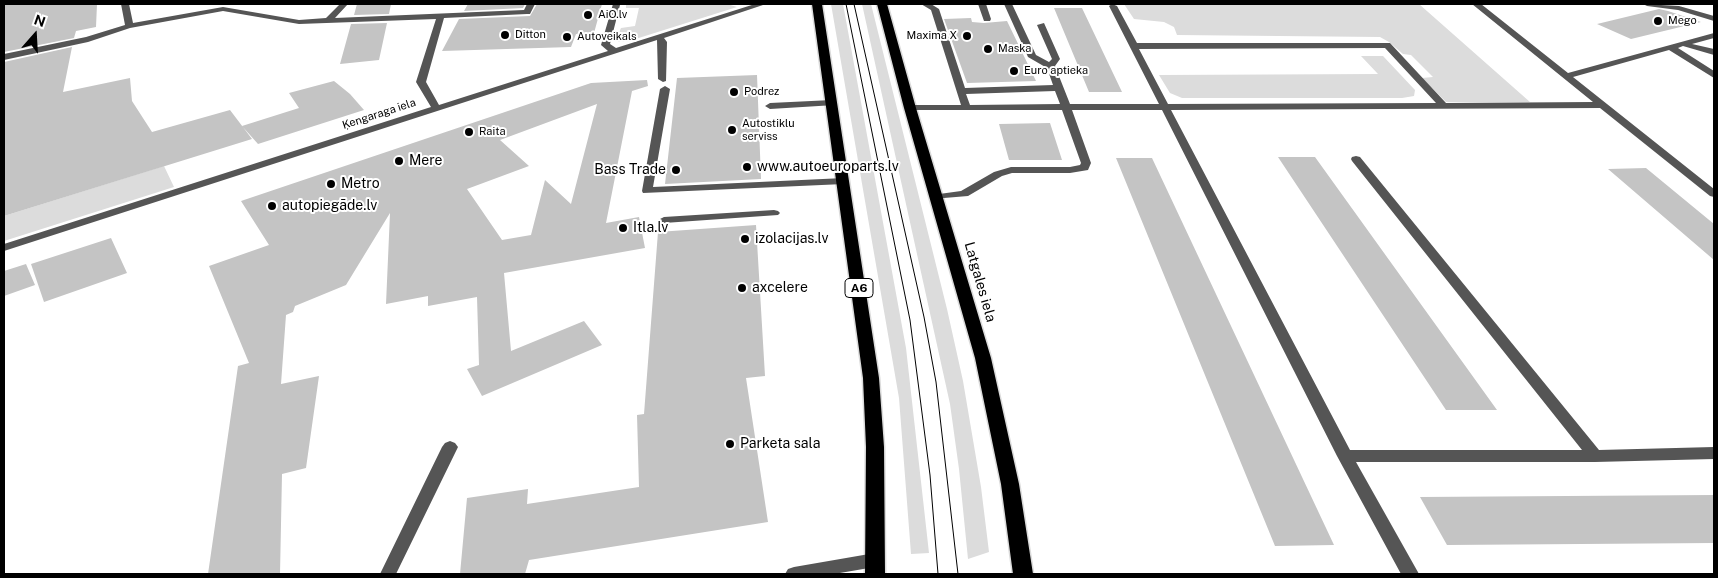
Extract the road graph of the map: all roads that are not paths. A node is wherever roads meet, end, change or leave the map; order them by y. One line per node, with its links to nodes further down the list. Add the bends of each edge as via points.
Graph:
1 (125, 4): 21 (street)
2 (344, 4): 19 (street)
3 (531, 4): 16 (street, via 527,12)
4 (762, 4): 14 (street, Ķengaraga iela)
5 (818, 4): 35 (highway, A6)
6 (882, 4): 42 (highway, Latgales iela)
7 (924, 4): 34 (street, via 935,9)
8 (982, 4): 17 (street)
9 (1008, 4): 30 (street, via 1032,57)
10 (1476, 4): 32 (street)
11 (1646, 4): 12 (street)
12 (1654, 4): 18 (street)
13 (616, 5): 27 (street, via 606,45)
14 (744, 6): 23 (street, Ķengaraga iela)
15 (1113, 6): 25 (street)
16 (441, 16): 19 (street); 43 (street, via 421,82)
17 (987, 19)
18 (1714, 19)
19 (328, 21): 21 (street, via 299,22 223,9)
20 (1041, 25): 30 (street, via 1056,59)
21 (129, 26): 29 (street, via 88,39)
22 (1714, 35): 24 (street)
23 (658, 37): 27 (street, Ķengaraga iela); 45 (street, via 662,42 664,84 647,192)
24 (1684, 44): 26 (street); 28 (street)
25 (1134, 46): 36 (street, via 1387,45); 40 (street)
26 (1672, 48): 31 (street); 32 (street)
27 (614, 51): 43 (street, Ķengaraga iela)
28 (1714, 52)
29 (4, 57)
30 (1051, 66): 33 (street)
31 (1714, 75)
32 (1566, 76): 37 (street)
33 (1058, 88): 34 (street); 39 (street)
34 (961, 91): 41 (street)
35 (832, 103): 38 (street); 45 (highway, A6)
36 (1443, 105): 37 (street); 40 (street)
37 (1603, 105): 46 (street)
38 (770, 106)
39 (1065, 106): 40 (street); 41 (street); 47 (street, via 1086,163 1084,168 1011,170 964,194)
40 (1163, 106): 53 (street)
41 (966, 107): 42 (street)
42 (910, 108): 47 (highway, Latgales iela)
43 (437, 109): 50 (street, Ķengaraga iela)
44 (1356, 159): 54 (street)
45 (844, 181): 55 (highway, A6, via 871,378 875,447)
46 (1714, 194)
47 (936, 197): 58 (highway, Latgales iela, via 983,358 1010,484)
48 (774, 213): 49 (street)
49 (664, 220)
50 (4, 248)
51 (450, 447): 56 (street)
52 (1714, 453): 54 (street)
53 (1345, 456): 54 (street); 59 (street)
54 (1595, 456)
55 (875, 567): 57 (street)
56 (388, 574)
57 (794, 574)
58 (1023, 574)
59 (1410, 574)

